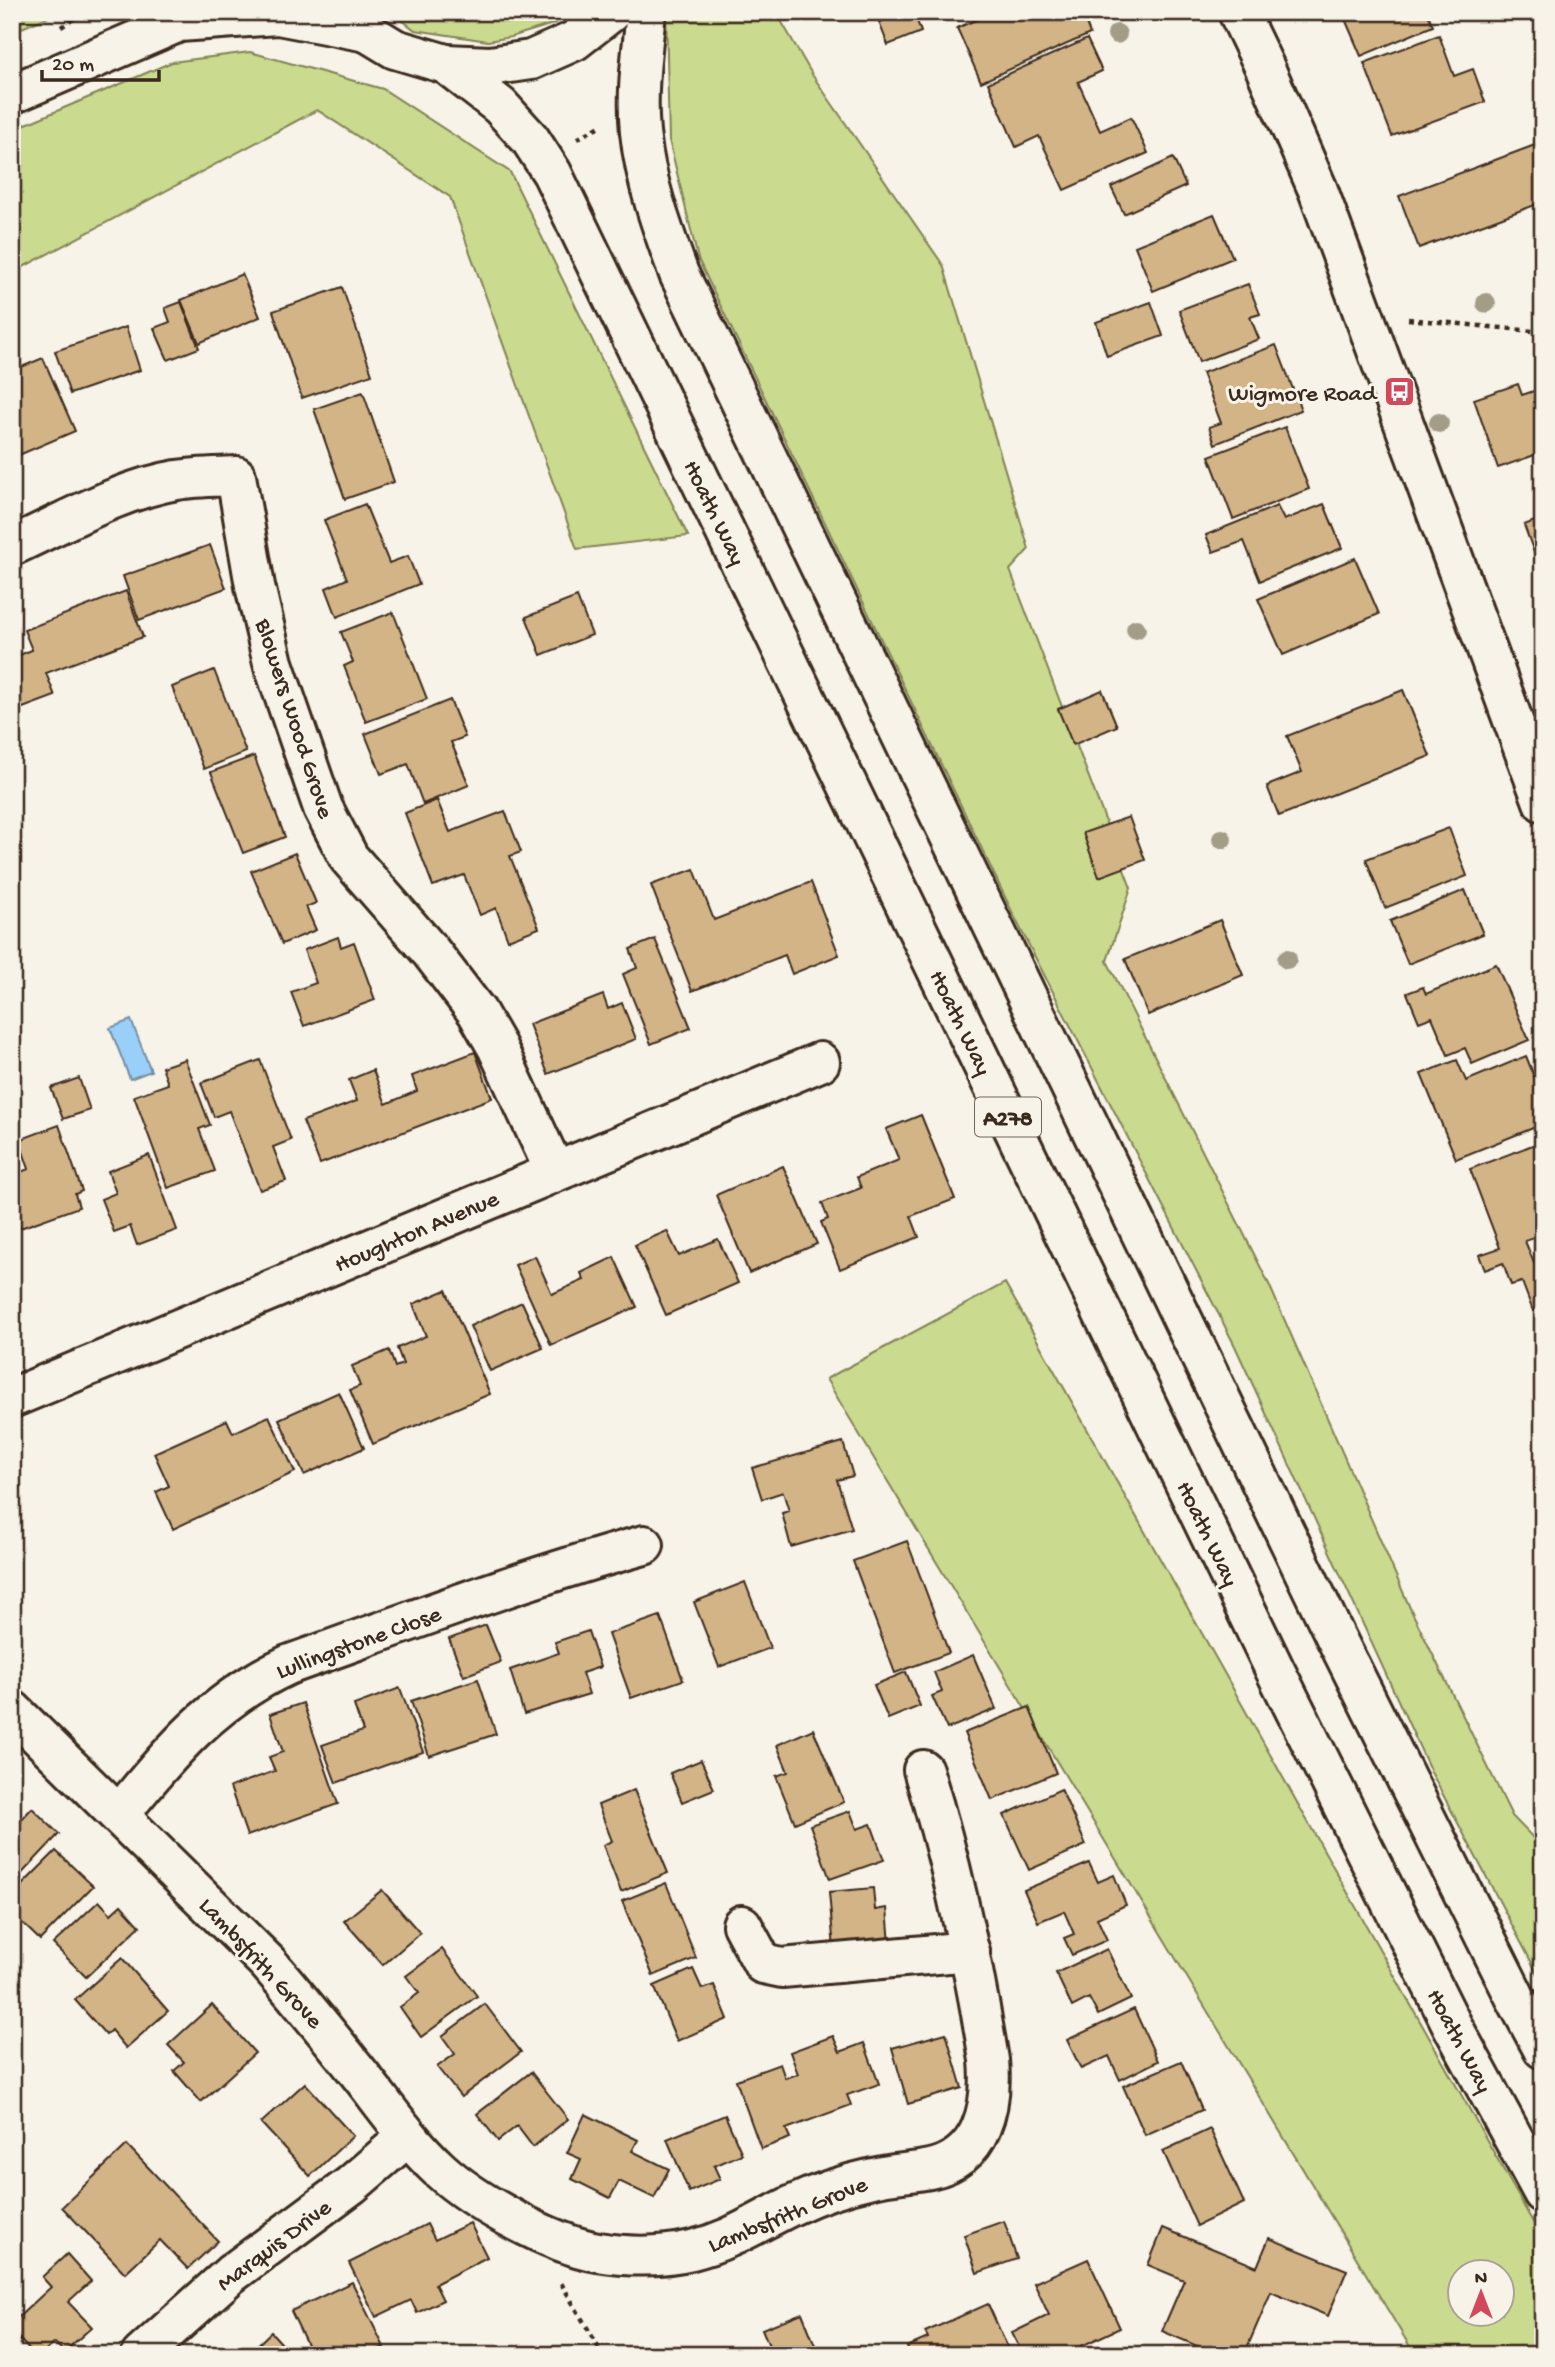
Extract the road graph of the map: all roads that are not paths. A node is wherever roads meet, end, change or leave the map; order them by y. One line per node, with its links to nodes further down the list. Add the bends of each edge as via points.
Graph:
1 (611, 12): 6 (street, via 575,41 531,60 490,66)
2 (646, 12): 19 (street, A278, via 640,131 661,226 685,286 1336,1638)
3 (1238, 12): 9 (street, via 1318,190)
4 (183, 17): 5 (street, via 278,15); 7 (street)
5 (357, 22): 6 (street, via 395,49)
6 (446, 64): 21 (street, Hoath Way / A278, via 500,106 552,173 1269,1658 1452,2025)
7 (12, 93)
8 (12, 546): 11 (street, Blowers Wood Grove, via 152,486 236,476 273,663 323,808 349,858 477,1012)
9 (1543, 802)
10 (820, 1062): 11 (street, Houghton Avenue)
11 (555, 1171): 12 (street, Houghton Avenue)
12 (12, 1398)
13 (644, 1545): 16 (street, Lullingstone Close, via 512,1586 258,1679 206,1717)
14 (12, 1710): 16 (street, Lambsfrith Grove)
15 (923, 1770): 18 (street, Lambsfrith Grove)
16 (119, 1815): 20 (street, Lambsfrith Grove, via 268,1962)
17 (742, 1925): 18 (street, via 763,1965 782,1968)
18 (970, 1951): 20 (street, Lambsfrith Grove, via 992,2087 982,2127 972,2143 948,2163 849,2183 792,2205 723,2242 663,2255 596,2252 563,2241 465,2190)
19 (1543, 2049)
20 (408, 2136): 22 (street, Marquis Drive, via 351,2185 231,2274)
21 (1543, 2193)
22 (141, 2355)

